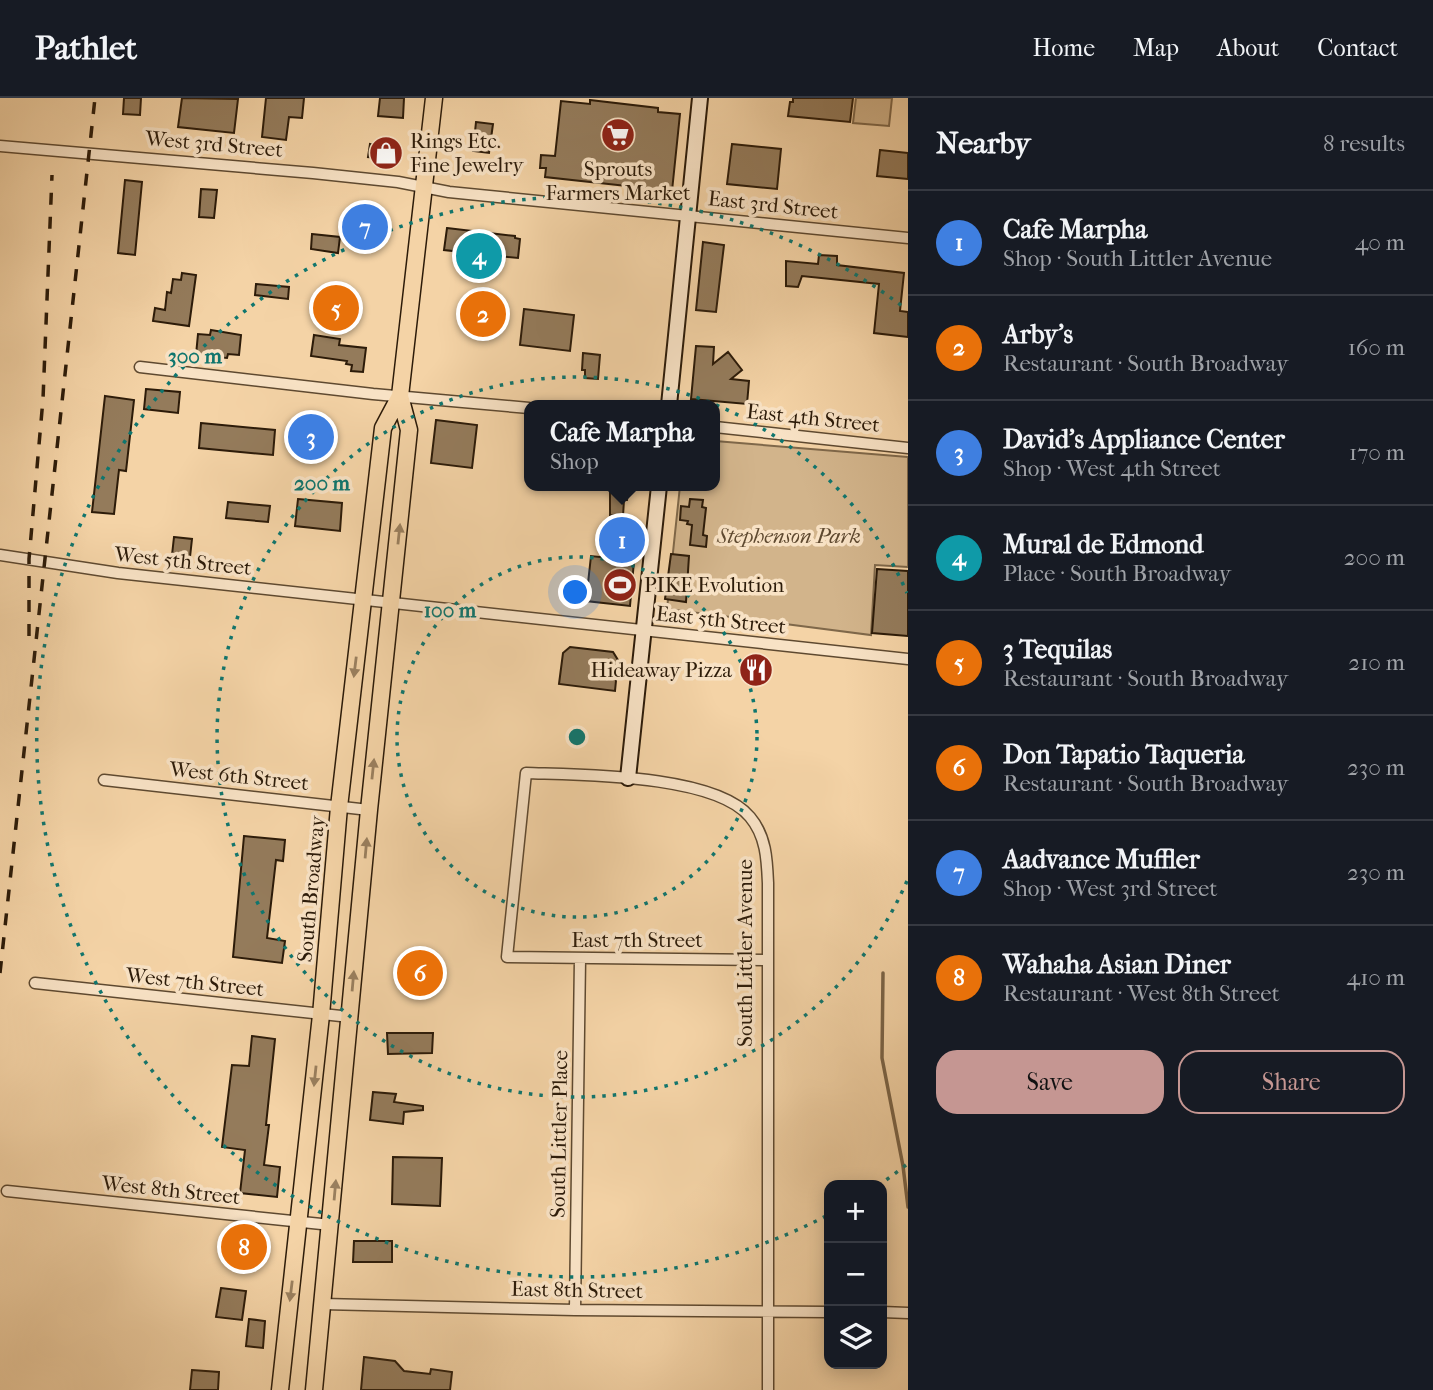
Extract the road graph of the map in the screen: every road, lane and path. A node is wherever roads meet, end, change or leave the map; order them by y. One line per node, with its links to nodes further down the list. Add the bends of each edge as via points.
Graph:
1 (434, 98): 4 (main road, South Broadway)
2 (700, 98): 5 (street)
3 (0, 146): 4 (street, West 3rd Street)
4 (425, 187): 5 (street, East 3rd Street); 8 (main road, South Broadway)
5 (688, 216): 6 (street, East 3rd Street); 9 (street)
6 (908, 238)
7 (140, 367): 8 (street)
8 (400, 396): 10 (street); 15 (main road, South Broadway, via 383,428); 16 (main road, South Broadway, one-way to 8, via 410,430)
9 (670, 400)
10 (524, 408)
11 (720, 428): 12 (street, East 4th Street)
12 (908, 447)
13 (658, 491): 17 (street)
14 (0, 555): 15 (street, West 5th Street)
15 (363, 600): 16 (street, East 5th Street); 21 (main road, South Broadway, one-way to 21)
16 (391, 602): 17 (street, East 5th Street); 22 (main road, South Broadway, one-way to 16)
17 (644, 631): 18 (street, East 5th Street); 19 (street)
18 (908, 659)
19 (628, 778): 23 (street, South Littler Avenue, via 526,773); 25 (street, South Littler Avenue, via 688,786 726,800 749,815 767,856)
20 (104, 780): 21 (street, West 6th Street)
21 (339, 807): 22 (street, West 6th Street); 27 (main road, South Broadway)
22 (369, 810): 28 (main road, South Broadway, one-way to 22)
23 (507, 957): 24 (street, East 7th Street)
24 (580, 959): 25 (street, East 7th Street); 33 (street, South Littler Place)
25 (766, 960): 34 (street, South Littler Avenue)
26 (35, 983): 27 (street, West 7th Street)
27 (321, 1015): 28 (street, West 7th Street); 30 (main road, South Broadway, one-way to 30)
28 (350, 1017): 31 (main road, South Broadway, one-way to 28)
29 (7, 1191): 30 (street, West 8th Street)
30 (299, 1223): 31 (street, West 8th Street); 38 (main road, South Broadway, one-way to 38)
31 (331, 1225): 32 (main road, South Broadway)
32 (323, 1304): 33 (street, East 8th Street); 39 (main road, South Broadway)
33 (575, 1310): 34 (street, East 8th Street)
34 (768, 1311): 35 (street, East 8th Street); 40 (street, South Littler Avenue)
35 (824, 1312)
36 (887, 1312): 37 (street)
37 (908, 1313)
38 (280, 1390)
39 (314, 1390)
40 (768, 1390)

